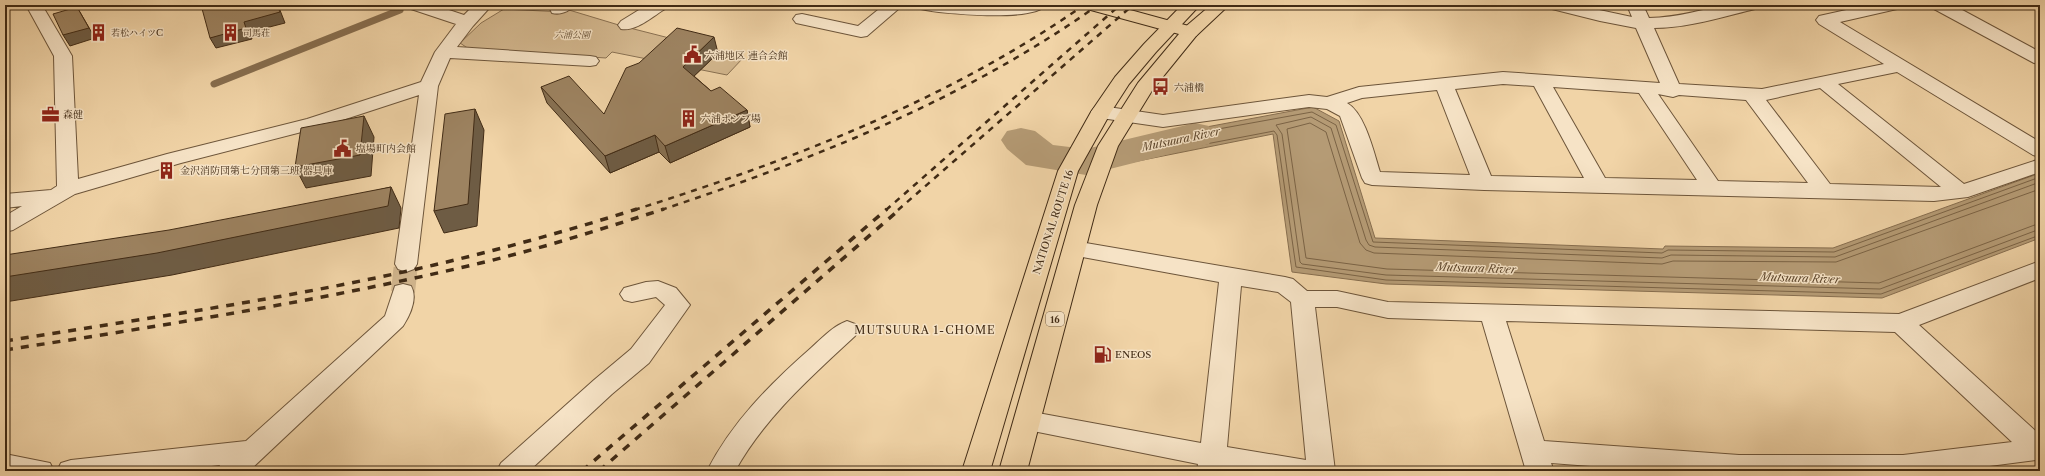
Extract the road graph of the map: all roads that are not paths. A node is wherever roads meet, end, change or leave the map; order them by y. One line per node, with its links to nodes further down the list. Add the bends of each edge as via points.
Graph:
1 (34, 5): 42 (street, via 63,56)
2 (417, 5): 17 (street)
3 (484, 5): 17 (street)
4 (659, 5): 19 (street)
5 (895, 5): 16 (street, via 861,32)
6 (927, 5): 7 (street, via 1024,9)
7 (1038, 5)
8 (1093, 5): 20 (main road)
9 (1192, 5): 20 (main road, NATIONAL ROUTE 16)
10 (1221, 5): 21 (main road, 16)
11 (1558, 5): 18 (street, via 1583,13)
12 (1635, 5): 18 (street)
13 (1749, 5): 18 (street, via 1715,15)
14 (1891, 5): 25 (street, via 1825,20)
15 (1940, 5): 23 (street)
16 (802, 19)
17 (467, 22): 22 (street)
18 (1642, 23): 31 (street)
19 (627, 25)
20 (1169, 27): 21 (main road); 34 (main road, NATIONAL ROUTE 16, via 1122,81)
21 (1190, 32): 35 (main road, 16)
22 (444, 52): 24 (street); 29 (street)
23 (2040, 59)
24 (590, 61)
25 (1898, 66): 27 (street); 36 (street)
26 (1541, 82): 28 (street, via 1503,78); 30 (street); 39 (street)
27 (1824, 82): 32 (street); 43 (street)
28 (1444, 84): 33 (street, via 1359,93); 38 (street)
29 (429, 86): 42 (street, via 314,123 174,158); 47 (street)
30 (1645, 88): 31 (street); 40 (street)
31 (1673, 91): 32 (street)
32 (1753, 96): 41 (street)
33 (1329, 103): 35 (street, via 1309,100 1163,121); 38 (street, via 1345,110 1352,120 1372,178)
34 (1101, 112): 35 (street); 67 (main road, NATIONAL ROUTE 16, via 1068,172)
35 (1126, 115): 46 (main road, 16, via 1099,168)
36 (2040, 151)
37 (2040, 165): 43 (street)
38 (1484, 183): 39 (street)
39 (1598, 184): 40 (street)
40 (1711, 186): 41 (street)
41 (1823, 189): 43 (street, via 1934,194)
42 (63, 192): 44 (street); 45 (street)
43 (1960, 192)
44 (5, 201)
45 (5, 225)
46 (1074, 249): 49 (street); 56 (main road, 16)
47 (406, 264)
48 (2040, 269): 54 (street)
49 (1231, 275): 52 (street, via 1285,285); 60 (street)
50 (403, 292): 58 (street, via 395,320)
51 (632, 294): 65 (street, via 652,289 669,292 678,304 640,356)
52 (1302, 299): 53 (street, via 1337,299 1388,310); 70 (street)
53 (1491, 312): 54 (street); 59 (street)
54 (1901, 323): 57 (street)
55 (847, 330): 66 (street, via 798,374 754,420)
56 (1027, 421): 60 (street); 68 (main road, 16)
57 (2039, 450): 59 (street, via 1903,466 1739,466)
58 (252, 451): 63 (street); 64 (street)
59 (1537, 461)
60 (1212, 463): 69 (street)
61 (5, 465): 62 (street)
62 (40, 471)
63 (71, 471)
64 (231, 471)
65 (511, 471)
66 (721, 471)
67 (976, 471)
68 (1013, 471)
69 (1307, 471)
70 (1321, 471)

